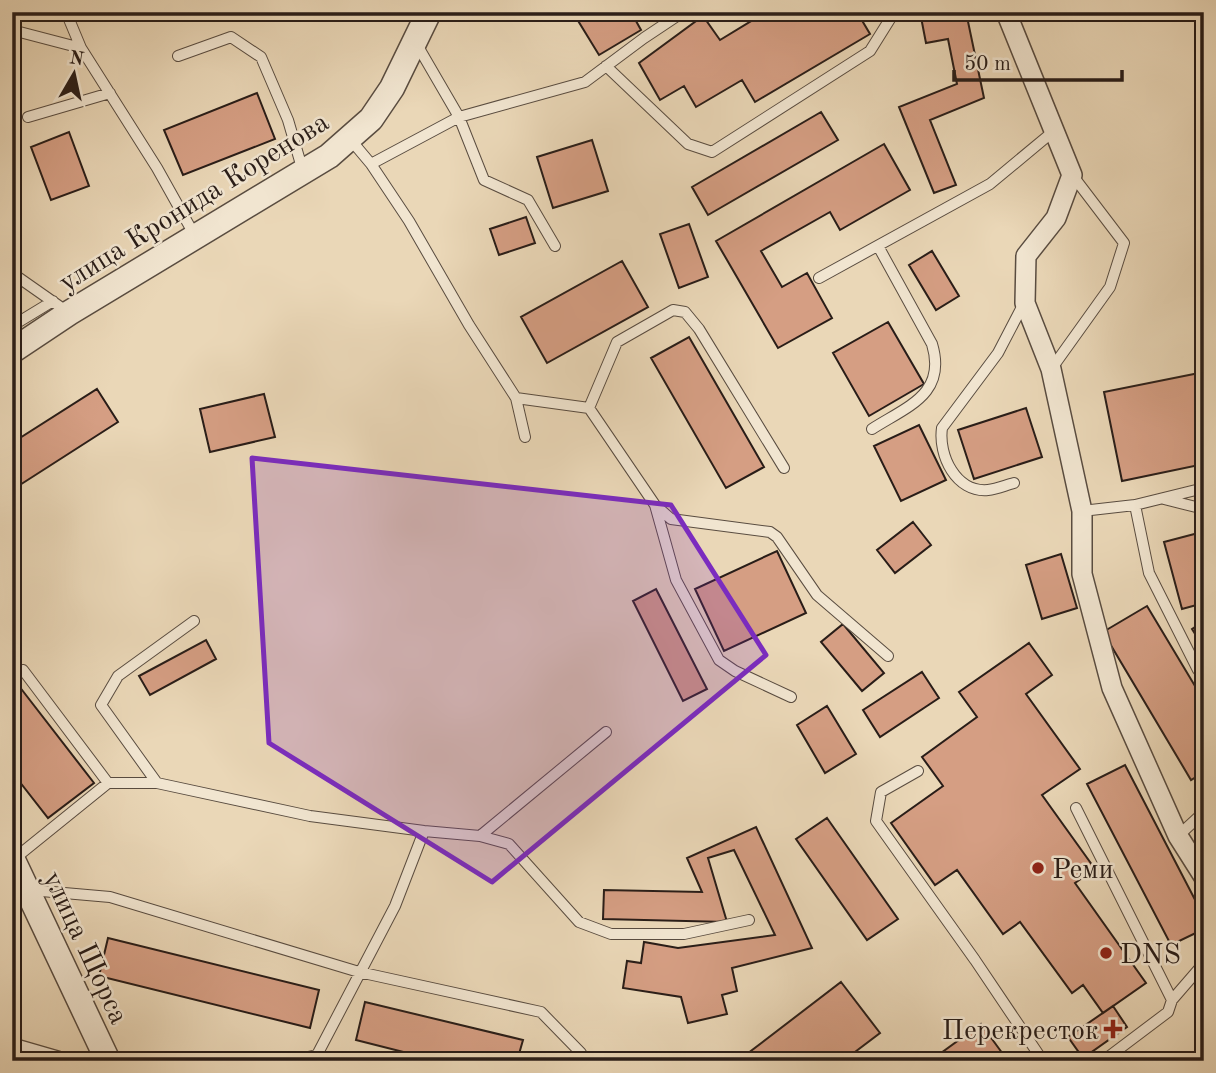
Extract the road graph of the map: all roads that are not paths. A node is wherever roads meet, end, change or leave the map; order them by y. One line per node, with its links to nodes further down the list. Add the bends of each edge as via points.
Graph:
1 (66, 12): 8 (lane)
2 (429, 12): 7 (street, улица Кронида Коренова)
3 (683, 12): 10 (lane)
4 (886, 12): 10 (lane, via 890,19 870,51 712,152 688,144)
5 (1006, 12): 14 (street)
6 (12, 30): 8 (lane)
7 (415, 43): 13 (lane); 15 (street, улица Кронида Коренова, via 372,119)
8 (81, 48): 11 (lane)
9 (178, 56): 17 (lane, via 231,37 261,57 300,161)
10 (606, 66): 13 (lane, via 585,82)
11 (110, 93): 12 (lane); 19 (lane)
12 (28, 117)
13 (459, 117): 16 (lane); 20 (lane, via 484,180 528,200)
14 (1055, 130): 18 (street); 21 (lane, via 990,184)
15 (349, 139): 16 (lane); 17 (street, улица Кронида Коренова)
16 (371, 164): 29 (lane)
17 (308, 169): 19 (street, улица Кронида Коренова)
18 (1073, 175): 24 (street, via 1056,218 1026,256); 28 (lane, via 1124,243 1110,287)
19 (195, 236): 25 (street, улица Кронида Коренова)
20 (555, 246)
21 (878, 246): 23 (lane); 31 (lane, via 938,362 935,379 923,396)
22 (12, 273): 25 (lane)
23 (819, 278)
24 (1024, 303): 28 (street); 34 (lane, via 998,353 942,428 940,440 951,472 963,484 985,490)
25 (61, 307): 26 (lane); 27 (street, улица Кронида Коренова)
26 (12, 326)
27 (12, 351)
28 (1051, 369): 40 (street)
29 (516, 398): 30 (lane); 32 (lane)
30 (589, 408): 33 (lane, via 617,342 673,310 685,312); 37 (lane)
31 (872, 429)
32 (525, 437)
33 (784, 468)
34 (1014, 483)
35 (1204, 488): 36 (lane)
36 (1163, 499): 38 (lane); 39 (lane)
37 (655, 505): 42 (lane, via 671,519 770,532 817,595); 45 (lane, via 676,580 719,660)
38 (1135, 505): 40 (lane); 44 (lane, via 1149,573)
39 (1204, 509)
40 (1082, 511): 53 (street, via 1082,574 1112,688)
41 (194, 621): 49 (lane, via 118,676 101,705)
42 (888, 656)
43 (23, 670): 48 (lane)
44 (1198, 670)
45 (791, 697)
46 (606, 732): 54 (lane)
47 (918, 771): 68 (lane, via 881,792 876,821)
48 (108, 783): 49 (lane); 55 (lane)
49 (157, 783): 52 (lane, via 310,816)
50 (1076, 807): 61 (lane)
51 (1204, 812): 53 (lane)
52 (424, 831): 54 (lane); 60 (lane, via 395,906)
53 (1178, 835): 56 (street)
54 (480, 836): 58 (lane, via 509,844 579,922 611,934 684,934)
55 (13, 859): 57 (street, улица Щорса)
56 (1204, 877)
57 (29, 890): 60 (lane, via 110,897); 66 (street, улица Щорса)
58 (749, 920)
59 (1204, 963): 61 (lane)
60 (359, 972): 63 (lane, via 541,1012); 64 (lane)
61 (1172, 1000): 69 (lane, via 1168,1012)
62 (12, 1048): 65 (street)
63 (581, 1053)
64 (320, 1058): 67 (lane)
65 (57, 1061)
66 (108, 1061)
67 (290, 1061)
68 (1043, 1061)
69 (1103, 1061)

